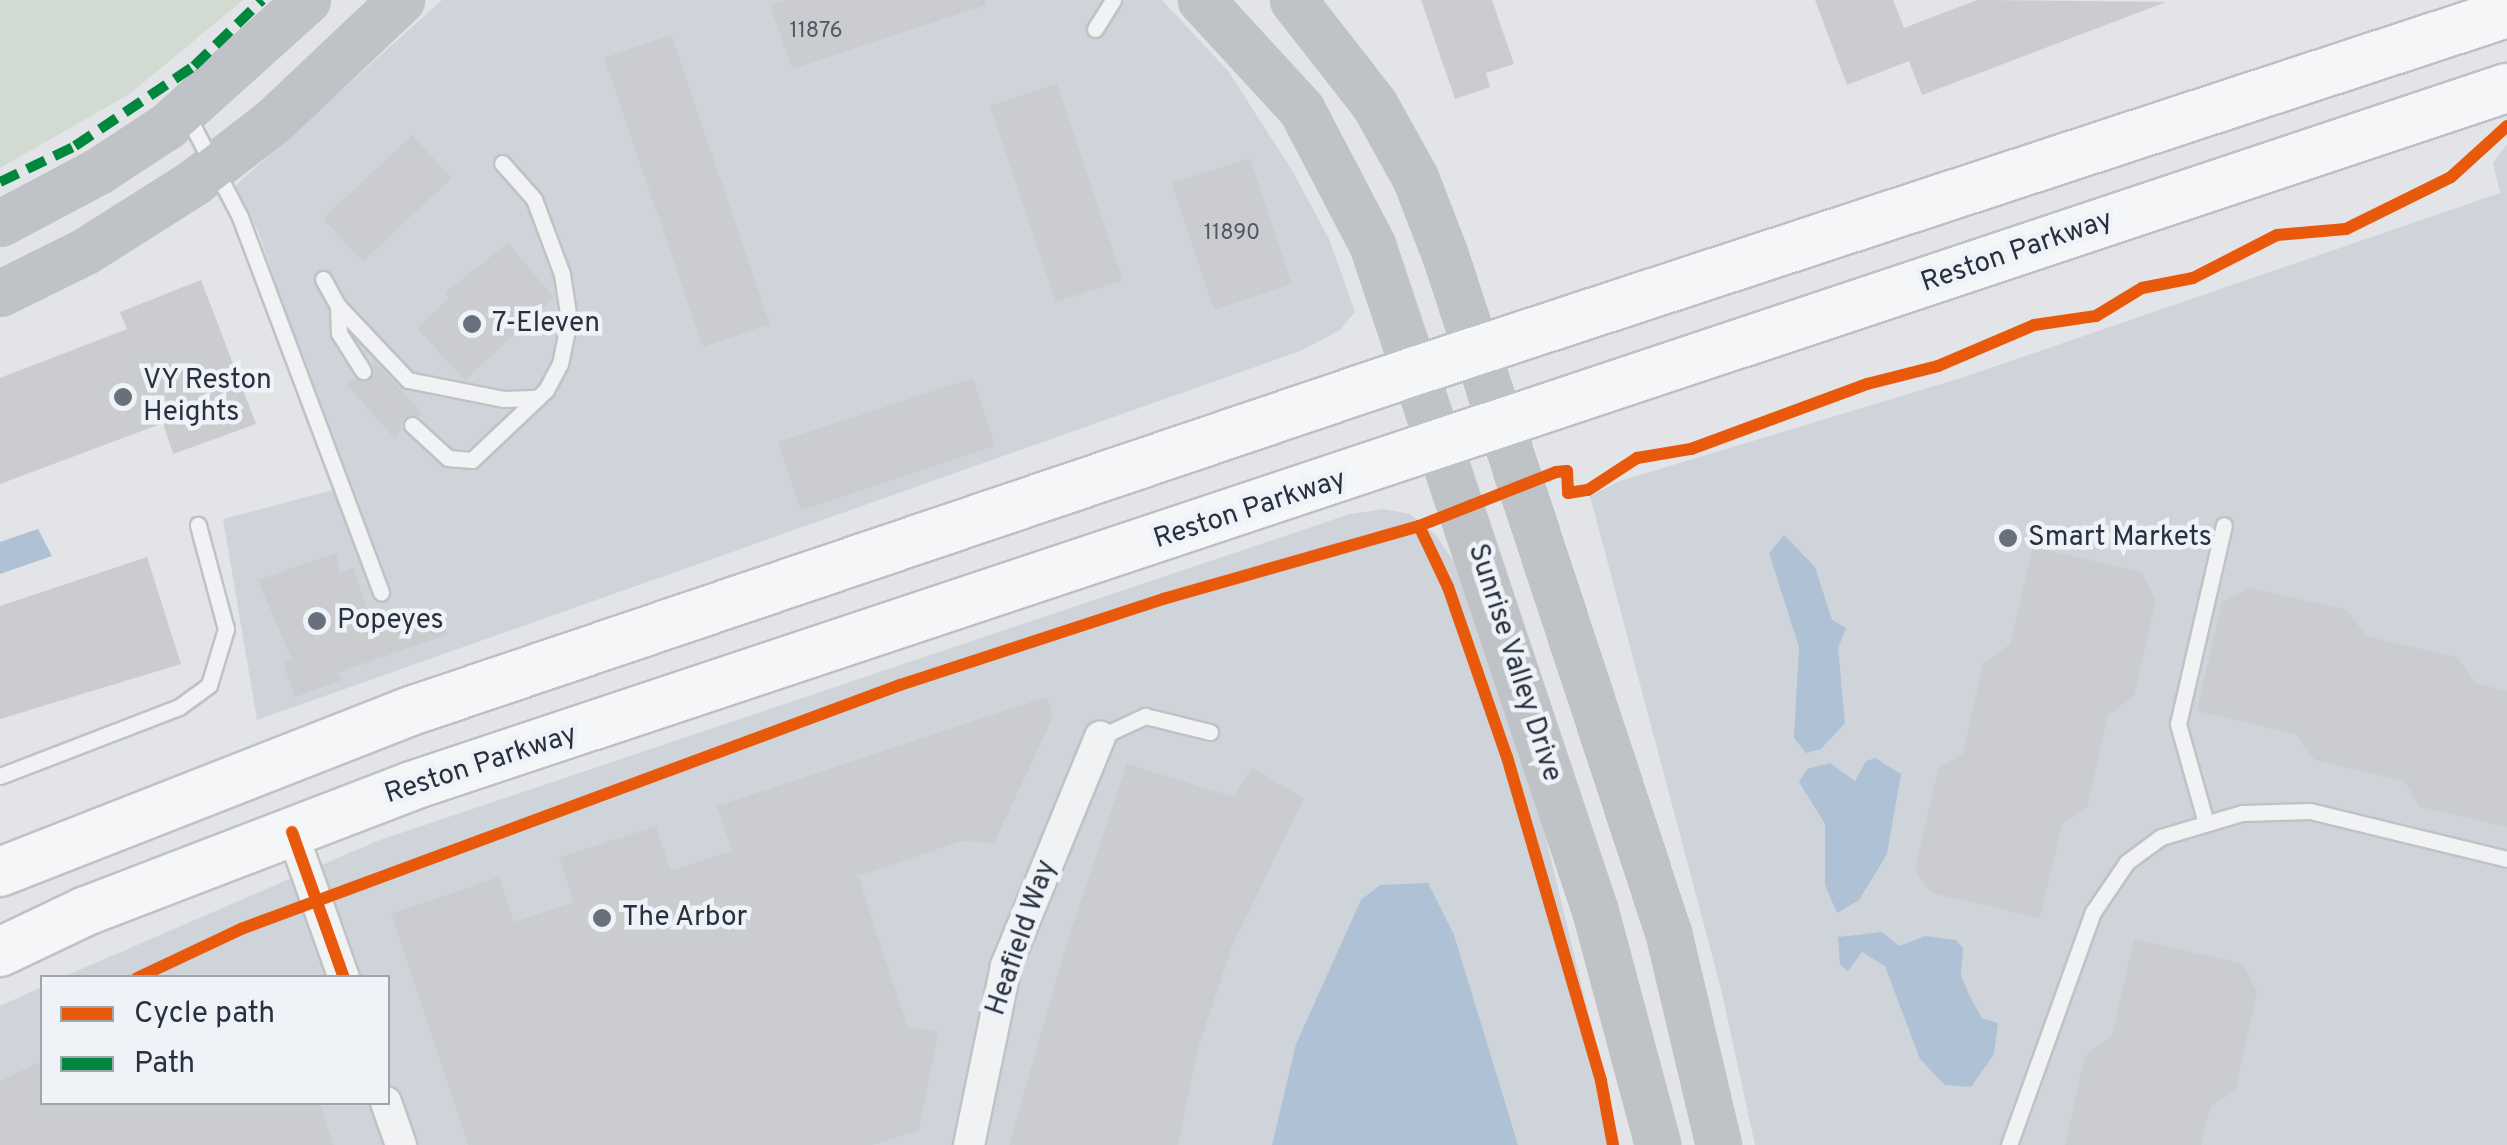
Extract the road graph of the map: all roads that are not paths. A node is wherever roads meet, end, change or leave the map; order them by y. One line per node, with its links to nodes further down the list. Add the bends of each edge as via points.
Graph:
1 (308, 0): 9 (main road)
2 (402, 0): 11 (main road)
3 (1113, 0): 7 (lane)
4 (1201, 0): 18 (main road, Sunrise Valley Drive, via 1275,75 1319,135 1360,216)
5 (1293, 0): 16 (main road, via 1346,64 1407,161)
6 (2507, 13): 16 (main road)
7 (1095, 29)
8 (2507, 88): 21 (main road, Reston Parkway)
9 (186, 113): 11 (lane); 12 (main road, via 98,172)
10 (502, 164): 19 (lane, via 534,200 569,303 560,364)
11 (215, 168): 14 (main road, via 126,228); 25 (lane, via 240,216)
12 (0, 224)
13 (323, 279): 15 (lane)
14 (0, 294)
15 (338, 306): 17 (lane, via 339,334); 19 (lane, via 408,380 504,399)
16 (1479, 351): 18 (main road); 21 (main road)
17 (363, 370)
18 (1418, 370): 22 (main road, Sunrise Valley Drive); 32 (main road, via 408,712)
19 (538, 398): 20 (lane, via 465,462 440,453)
20 (412, 425)
21 (1502, 425): 22 (main road, Reston Parkway); 39 (main road, via 1663,916)
22 (1442, 446): 30 (main road, Reston Parkway, via 411,786); 38 (main road, Sunrise Valley Drive, via 1602,930)
23 (198, 524): 28 (lane, via 226,629 209,686 179,706)
24 (2224, 525): 29 (lane, via 2178,724)
25 (381, 592)
26 (1210, 732): 27 (lane, via 1145,716)
27 (1100, 737): 37 (street, Heafield Way, via 1006,966)
28 (0, 776)
29 (2206, 822): 31 (lane, via 2242,813 2310,811); 40 (lane, via 2161,837 2104,894 2074,954)
30 (292, 832): 33 (main road, Reston Parkway); 34 (street)
31 (2507, 859)
32 (0, 872)
33 (0, 952)
34 (343, 975)
35 (387, 1105): 36 (street)
36 (401, 1145)
37 (969, 1145)
38 (1658, 1145)
39 (1719, 1145)
40 (2009, 1145)

